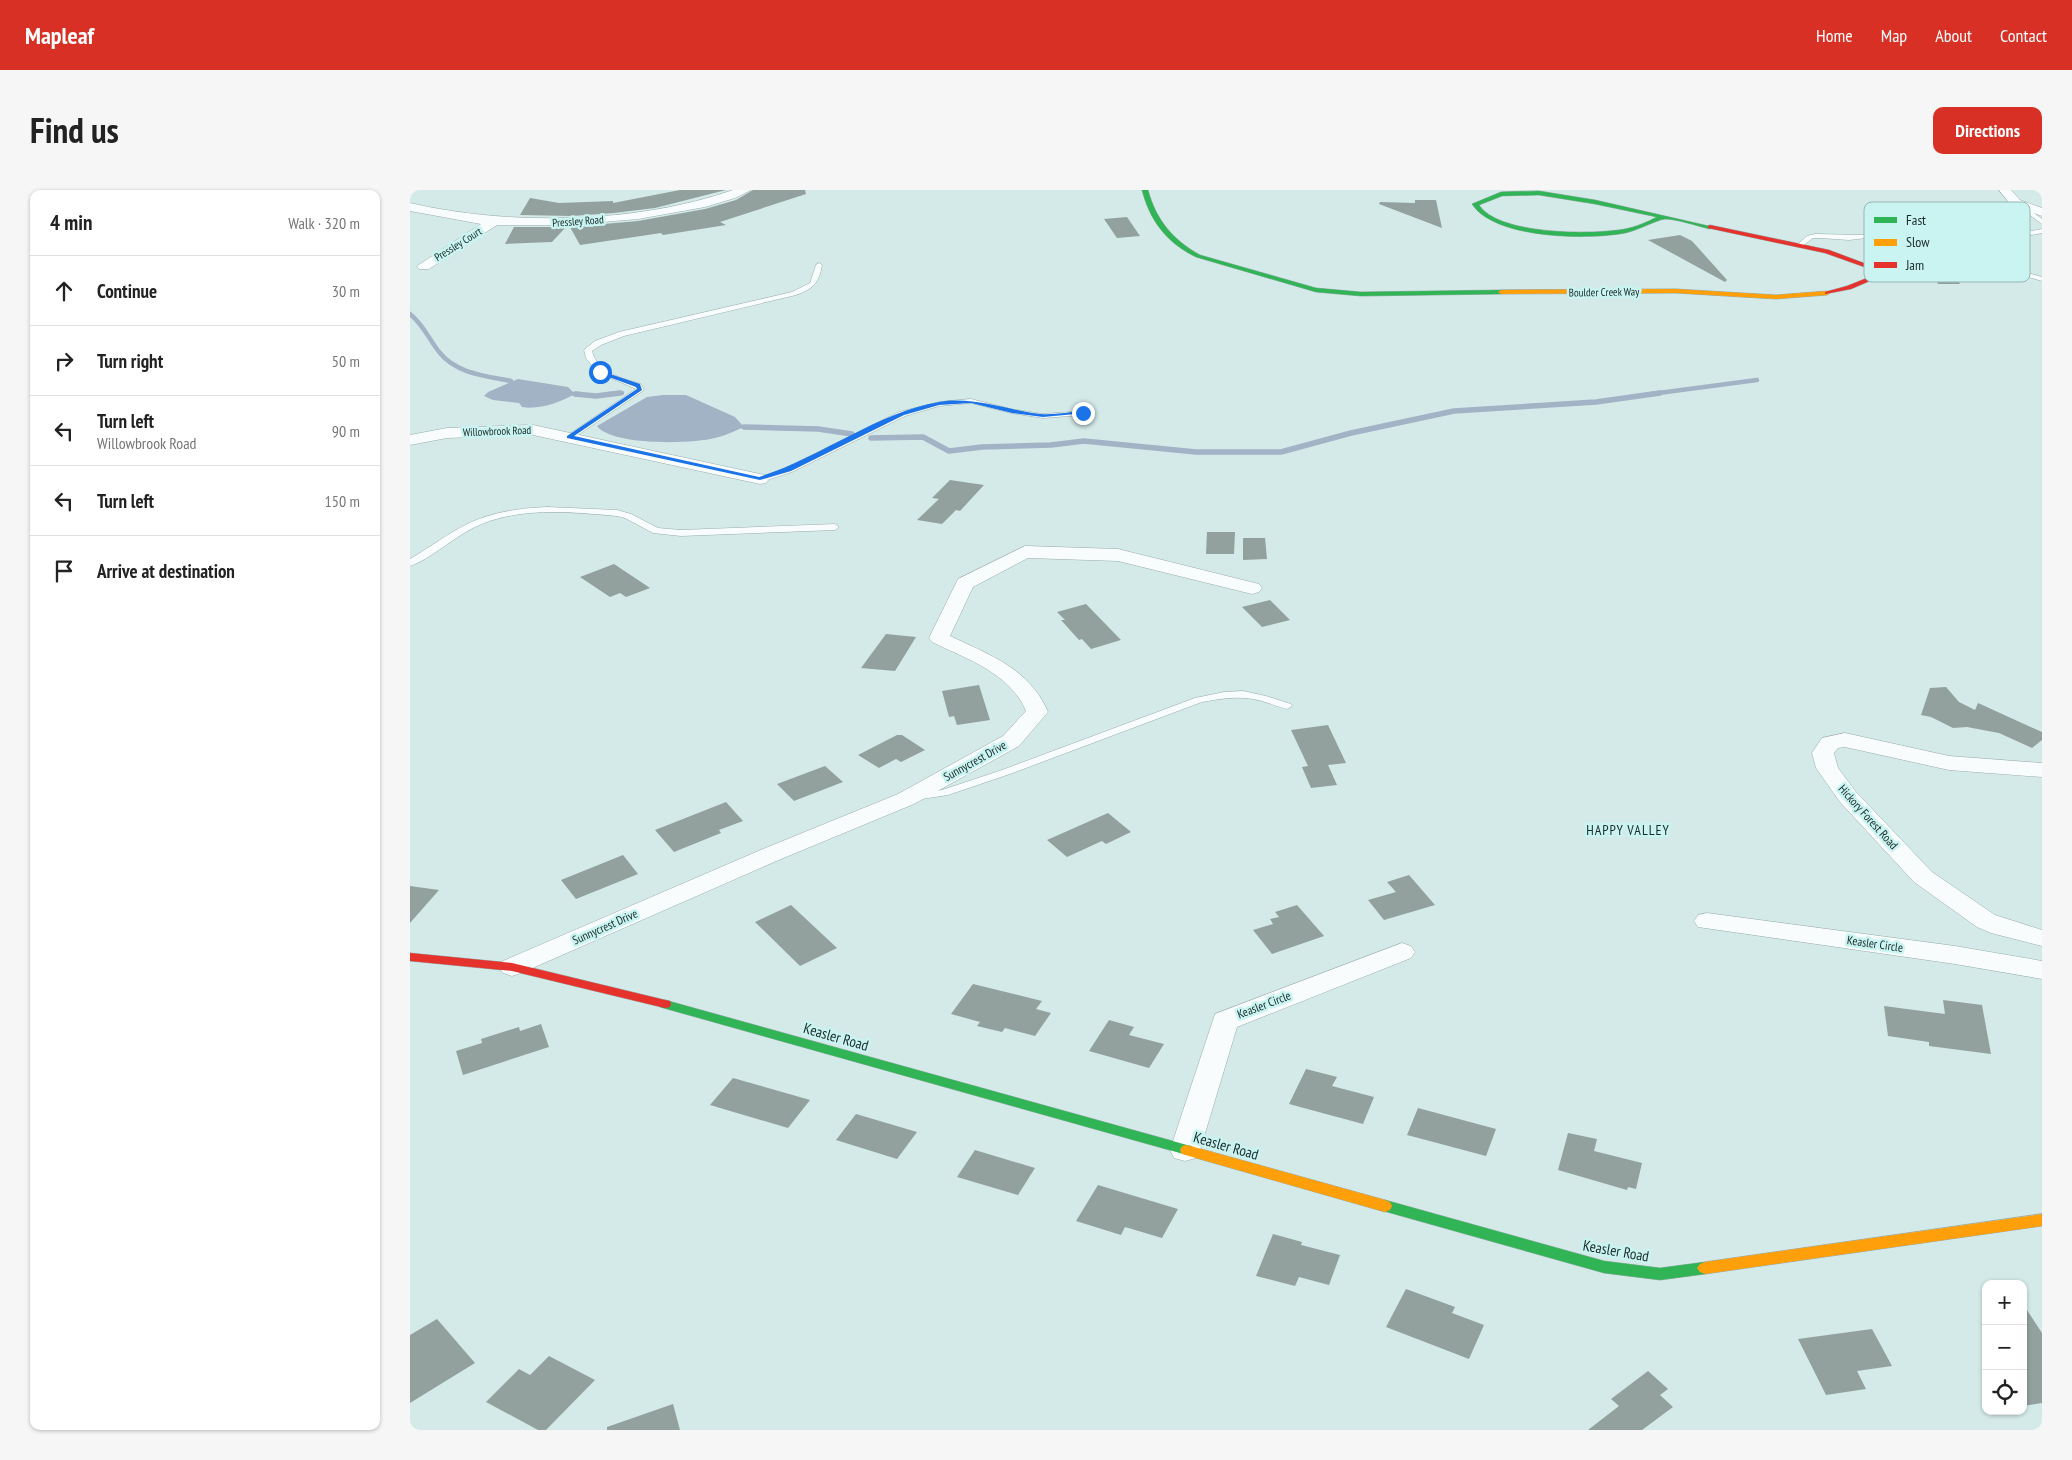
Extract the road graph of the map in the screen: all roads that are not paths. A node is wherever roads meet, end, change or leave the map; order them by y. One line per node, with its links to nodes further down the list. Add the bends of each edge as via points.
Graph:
1 (745, 190): 8 (street, Pressley Road, via 690,207 639,215 558,223)
2 (1145, 190): 17 (street, Boulder Creek Way, via 1164,231 1181,249 1316,290 1361,294 1677,291 1780,296 1852,289)
3 (2005, 190): 4 (street)
4 (2014, 202)
5 (410, 207): 8 (street, Pressley Road)
6 (2030, 213): 9 (lane)
7 (1662, 217): 7 (street, Boulder Creek Way, via 1558,195 1528,192 1505,193 1483,198 1475,204 1476,211 1486,219 1570,235 1626,232); 13 (street, Boulder Creek Way)
8 (493, 222): 16 (street, Pressley Court)
9 (2042, 222)
10 (2042, 231): 11 (lane)
11 (2030, 234)
12 (1864, 236): 13 (lane, via 1811,237)
13 (1799, 246): 14 (street, Boulder Creek Way, via 1853,257)
14 (1864, 263)
15 (819, 264): 19 (lane, via 816,280 810,288 794,294 665,323 598,343 588,350 589,360 600,372 638,386 640,390)
16 (424, 266)
17 (1865, 282)
18 (1083, 413): 21 (lane, via 1043,416 971,401 939,404 902,414 798,466)
19 (570, 437): 20 (street, Willowbrook Road, via 519,430 447,433); 21 (street, Willowbrook Road)
20 (410, 440)
21 (760, 479)
22 (835, 527): 23 (lane, via 681,533 656,531 617,513 525,512 479,522)
23 (410, 563)
24 (1252, 588): 27 (street, Sunnycrest Drive, via 1118,555 1025,552 964,583 940,638 1010,674 1034,700 1036,712 1011,741)
25 (1287, 706): 27 (lane, via 1241,693 1199,700 944,794)
26 (2042, 770): 29 (street, Hickory Forest Road, via 1949,763 1845,740 1830,743 1823,753 1827,768 1848,797 1923,877 1986,920)
27 (906, 799): 32 (street, Sunnycrest Drive)
28 (1707, 921): 33 (street, Keasler Circle)
29 (2042, 938)
30 (1402, 952): 34 (street, Keasler Circle, via 1225,1021)
31 (410, 957): 32 (street, Keasler Road)
32 (512, 968): 34 (street, Keasler Road, via 668,1005)
33 (2042, 970)
34 (1185, 1150): 35 (street, Keasler Road, via 1604,1267 1660,1274)
35 (2042, 1220)

